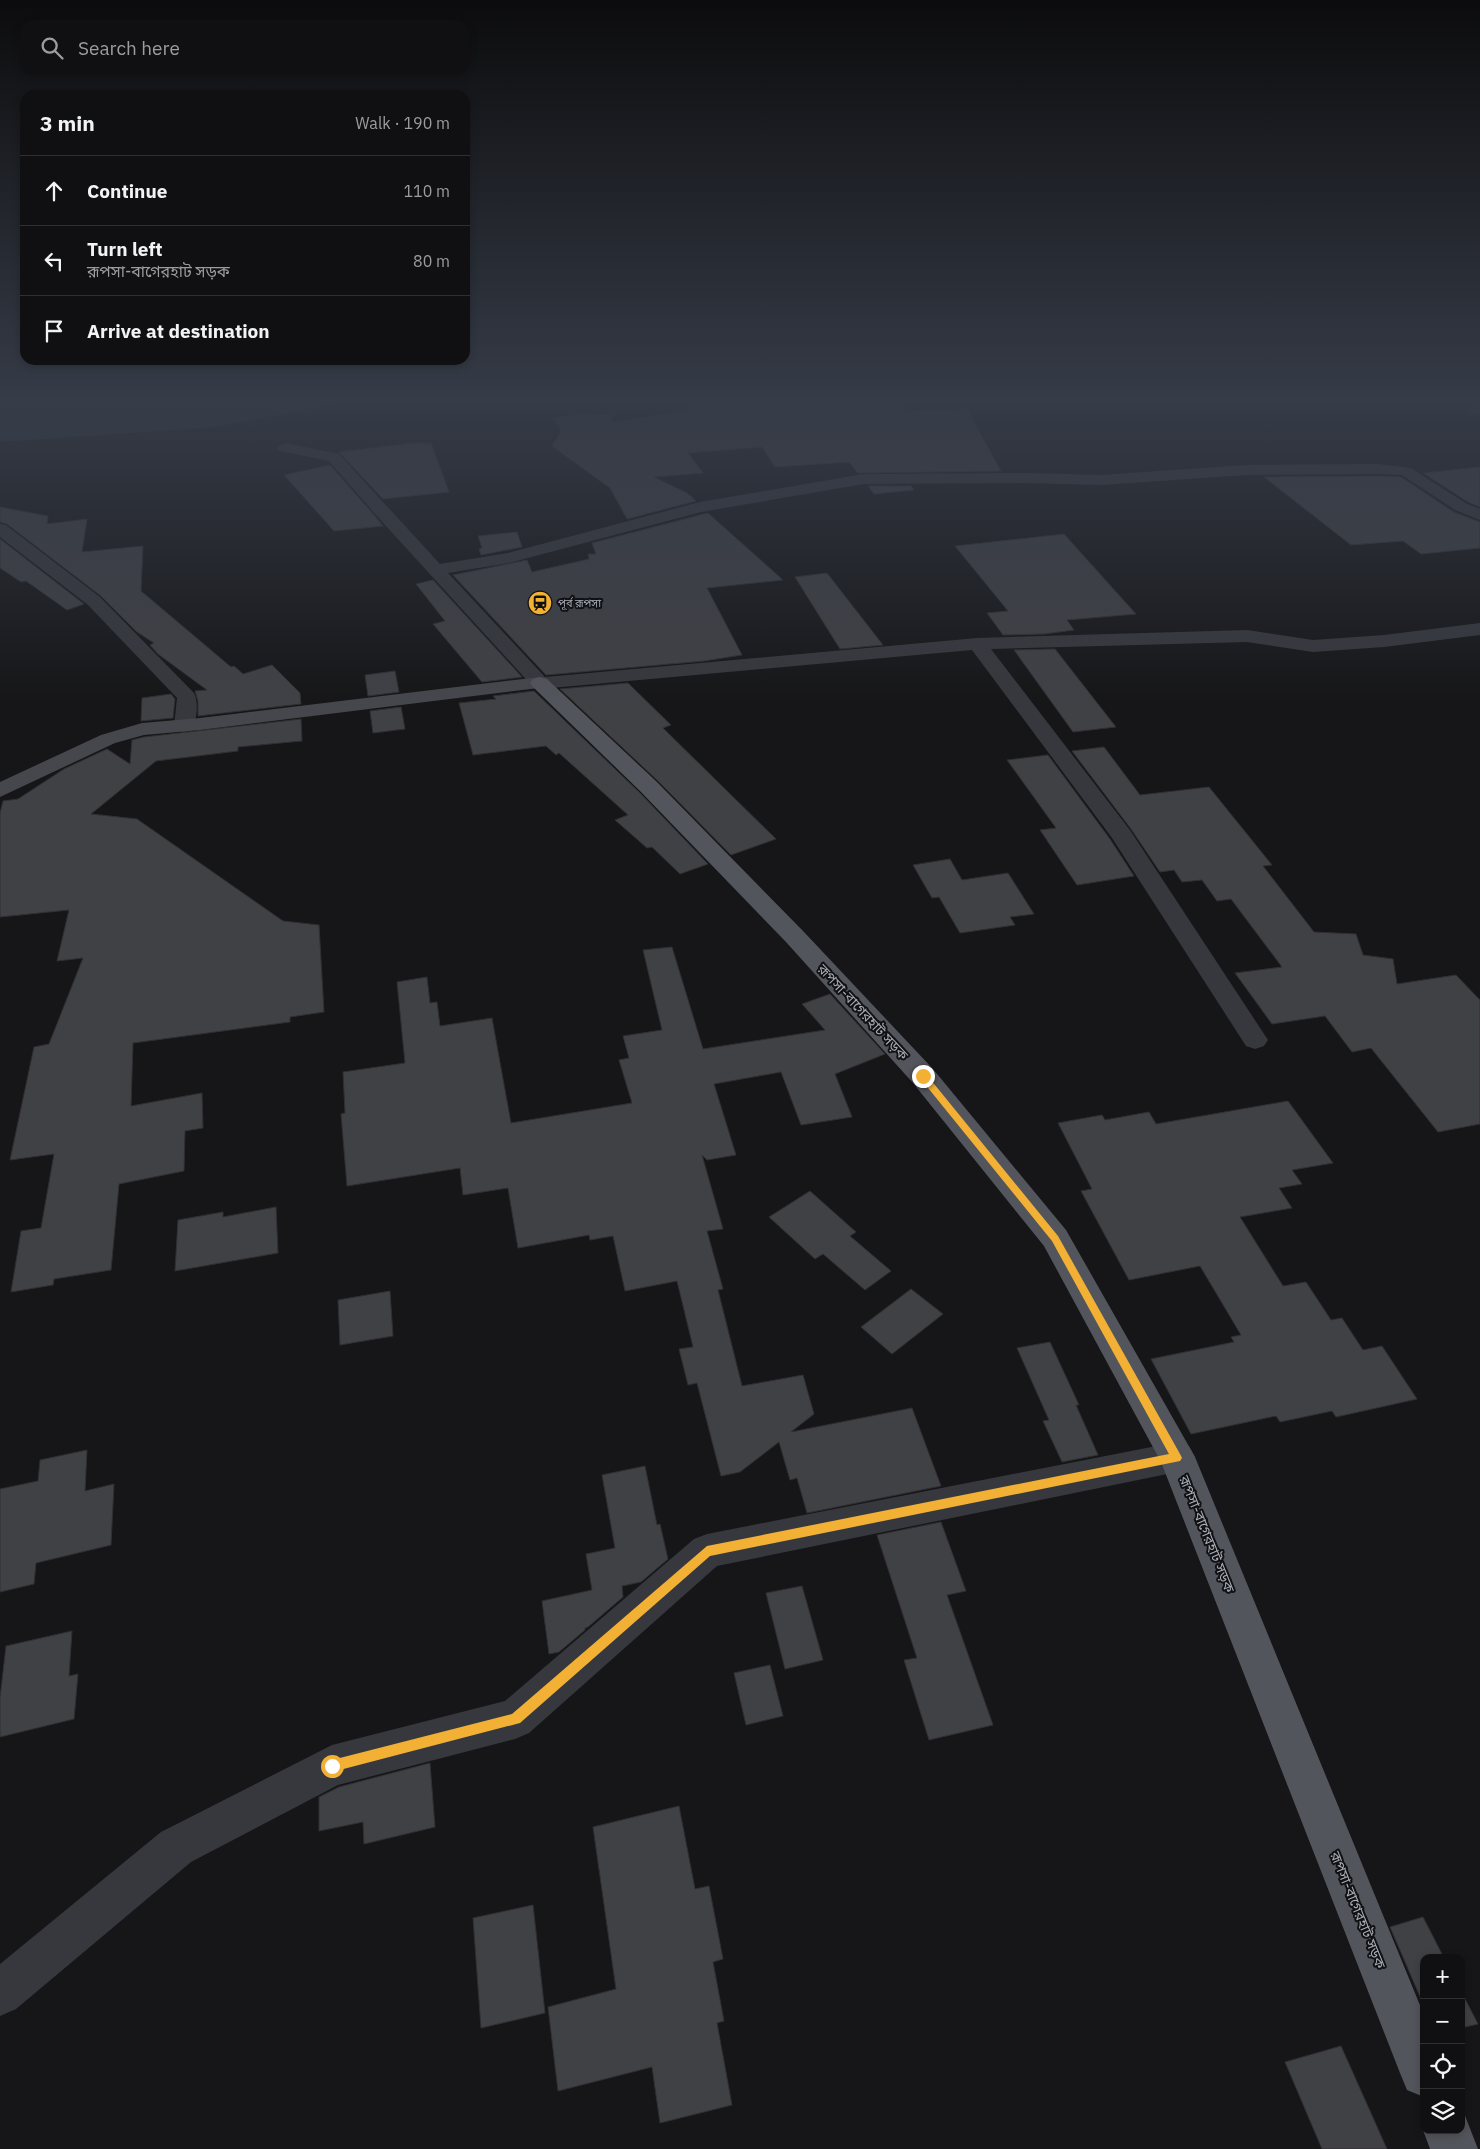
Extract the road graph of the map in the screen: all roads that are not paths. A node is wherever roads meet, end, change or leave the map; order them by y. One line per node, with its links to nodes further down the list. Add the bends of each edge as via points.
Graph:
1 (374, 502): 6 (street)
2 (728, 502): 6 (street, via 509,558)
3 (1454, 502): 4 (street)
4 (1480, 515)
5 (0, 530): 10 (street, via 94,601 187,697)
6 (435, 570): 9 (street)
7 (1480, 629): 8 (street, via 1313,646 1247,636)
8 (977, 644): 9 (street); 12 (street, via 1122,835)
9 (540, 683): 10 (main road); 13 (main road, রূপসা-বাগেরহাট সড়ক, via 649,787 923,1076 1055,1238)
10 (184, 726): 11 (main road, via 142,729 108,739)
11 (0, 790)
12 (1255, 1040)
13 (1176, 1458): 14 (street, via 707,1552 516,1719 332,1766 176,1847); 15 (main road, রূপসা-বাগেরহাট সড়ক)
14 (0, 1993)
15 (1420, 2063)
16 (1448, 2134): 17 (main road)
17 (1454, 2149)

